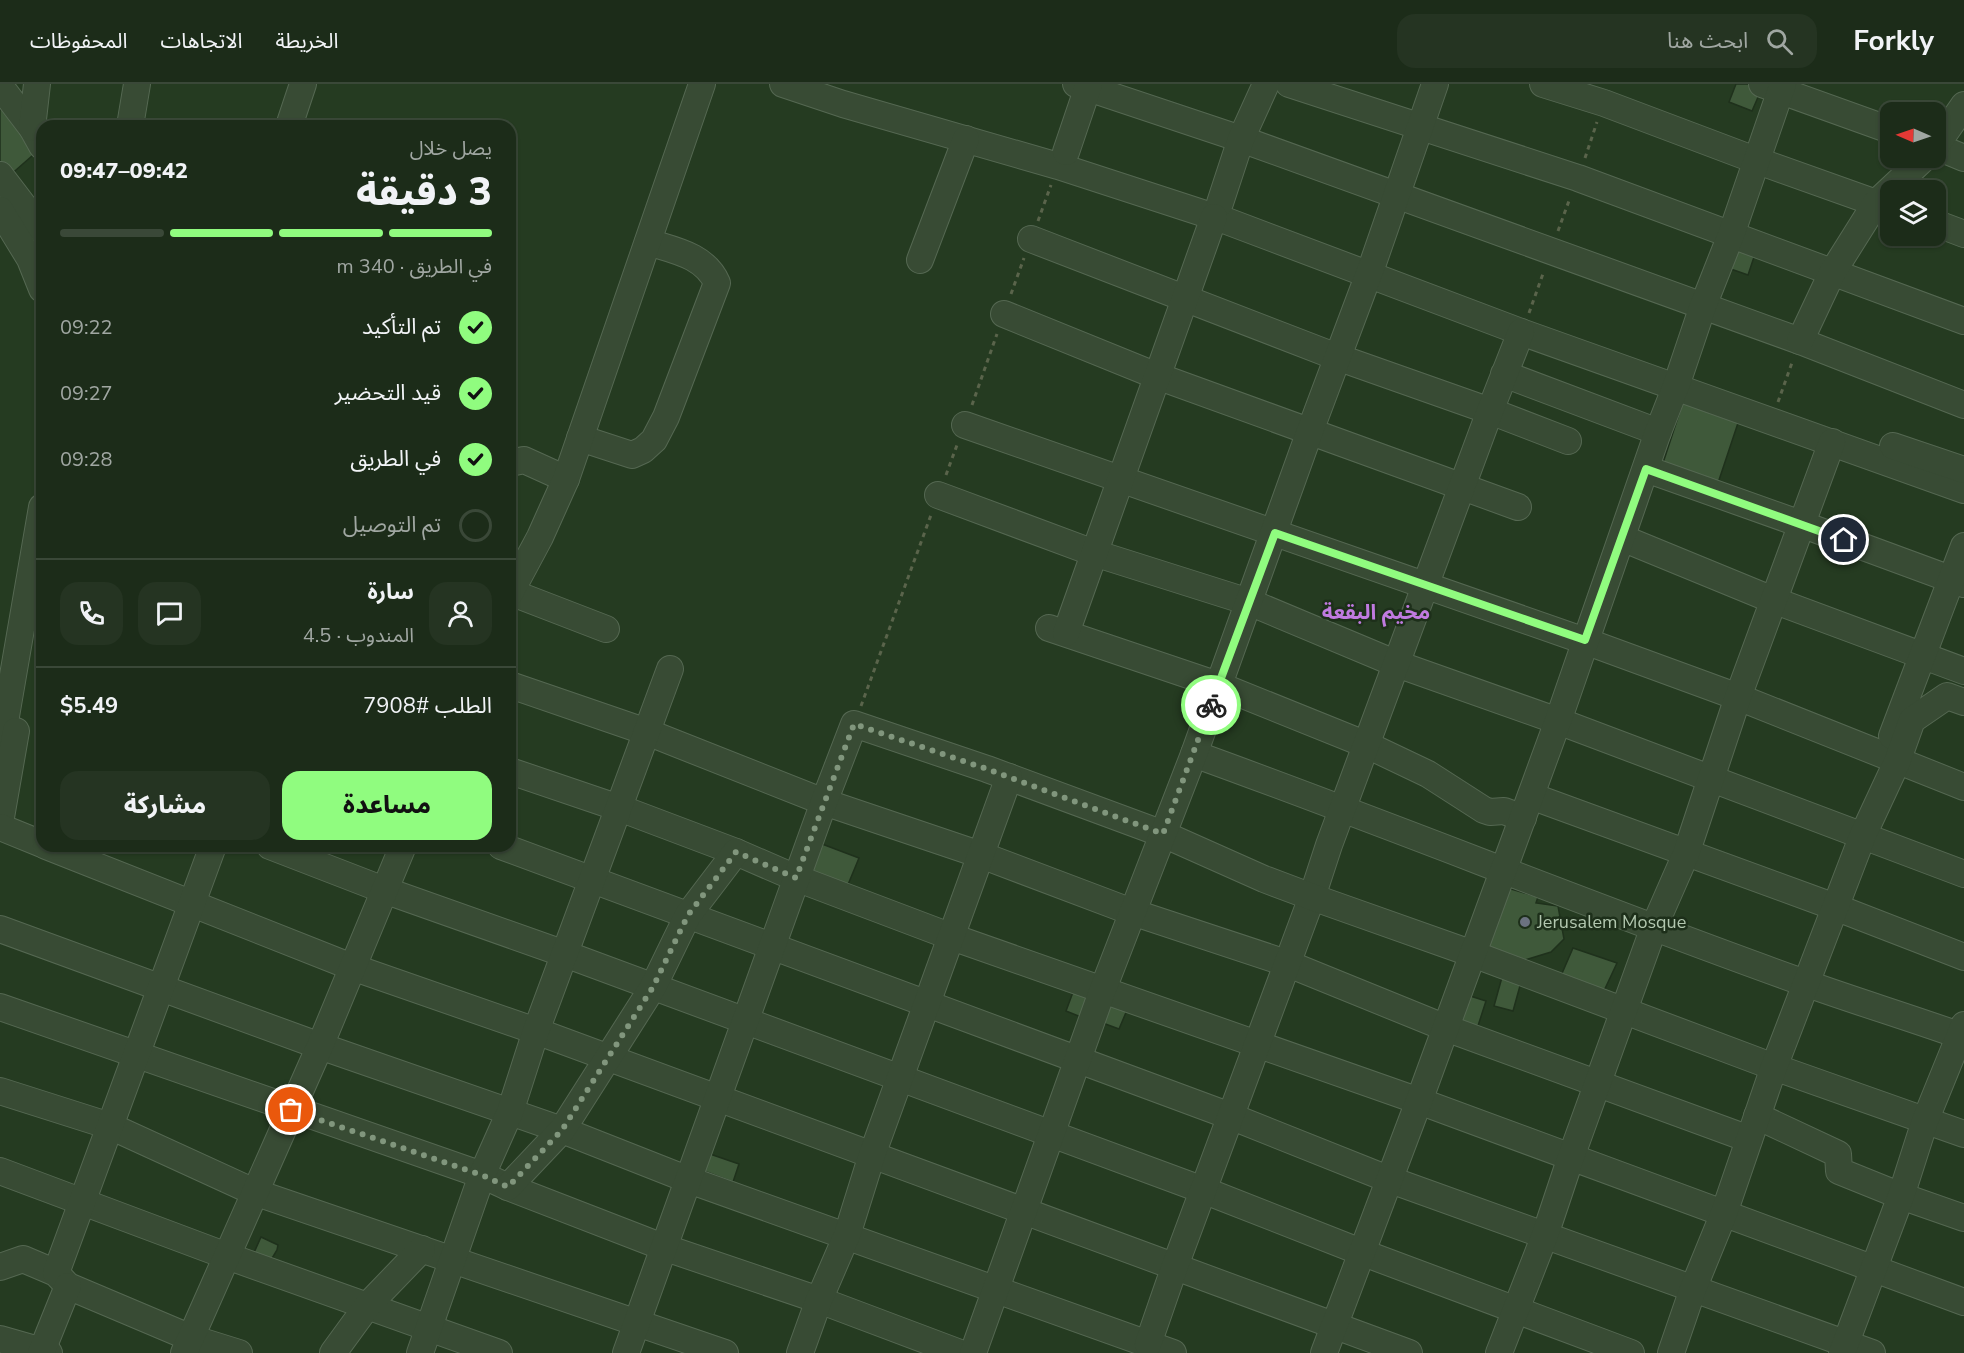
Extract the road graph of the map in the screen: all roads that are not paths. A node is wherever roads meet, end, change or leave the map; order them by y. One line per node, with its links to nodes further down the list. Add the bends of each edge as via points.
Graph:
1 (37, 84): 16 (street)
2 (122, 84): 17 (street)
3 (137, 84): 18 (street)
4 (303, 84): 19 (street)
5 (702, 84): 43 (street)
6 (783, 84): 24 (street)
7 (837, 84): 27 (street, via 889,103)
8 (1266, 84): 25 (street)
9 (1289, 84): 21 (street)
10 (1435, 84): 21 (street)
11 (1544, 84): 29 (street)
12 (1084, 85): 25 (street); 27 (street)
13 (0, 86): 23 (street)
14 (1775, 86): 20 (street); 29 (street)
15 (1964, 105): 22 (street)
16 (37, 120)
17 (117, 120)
18 (131, 120)
19 (291, 120)
20 (1880, 126)
21 (1420, 127): 33 (street); 41 (street, via 1578,178)
22 (1946, 131)
23 (36, 136)
24 (966, 139): 37 (street); 44 (street)
25 (1241, 139): 33 (street); 37 (street)
26 (1946, 151): 28 (street)
27 (1066, 152): 37 (street)
28 (1964, 158)
29 (1758, 161): 34 (street); 41 (street)
30 (1915, 168): 32 (street)
31 (0, 175): 38 (street)
32 (1905, 180)
33 (1395, 196): 45 (street); 49 (street)
34 (1880, 204)
35 (1880, 209): 46 (street)
36 (0, 210): 47 (street)
37 (1217, 210): 45 (street); 48 (street)
38 (36, 222)
39 (1946, 227): 40 (street)
40 (1964, 234)
41 (1731, 235): 46 (street); 49 (street)
42 (1031, 239): 48 (street)
43 (648, 242): 63 (street); 63 (street, via 705,264 717,282 654,440 632,455)
44 (920, 260)
45 (1371, 269): 52 (street); 54 (street)
46 (1832, 273): 51 (street); 53 (street)
47 (36, 274)
48 (1185, 299): 54 (street); 56 (street)
49 (1703, 306): 53 (street); 57 (street)
50 (1004, 314): 56 (street)
51 (1964, 321)
52 (1524, 324): 55 (street); 57 (street)
53 (1800, 341): 58 (street)
54 (1337, 357): 59 (street); 61 (street)
55 (1504, 374): 59 (street); 62 (street)
56 (1158, 376): 61 (street); 70 (street)
57 (1678, 378): 62 (street); 65 (street); 68 (street)
58 (1964, 405)
59 (1490, 411): 64 (street); 71 (street)
60 (965, 425): 70 (street)
61 (1310, 431): 71 (street); 77 (street)
62 (1658, 432): 67 (street)
63 (580, 438): 69 (street)
64 (1568, 441)
65 (1832, 442): 72 (street); 75 (street)
66 (516, 462): 69 (street, via 524,460)
67 (1646, 469): 75 (street); 78 (street)
68 (1964, 470)
69 (566, 479): 81 (street)
70 (1120, 479): 77 (street); 80 (street)
71 (1462, 486): 74 (street); 83 (street)
72 (1964, 490)
73 (938, 495): 80 (street)
74 (1518, 507)
75 (1801, 524): 82 (street); 85 (street)
76 (36, 533): 90 (street)
77 (1275, 533): 83 (street); 86 (street)
78 (1622, 538): 85 (street); 89 (street)
79 (1964, 546): 82 (street)
80 (1094, 553): 86 (street); 95 (street, via 1058,630)
81 (516, 581)
82 (1958, 582): 91 (street)
83 (1426, 586): 89 (street); 92 (street)
84 (516, 594): 88 (street)
85 (1773, 600): 91 (street); 97 (street)
86 (1249, 602): 92 (street); 95 (street)
87 (36, 614): 113 (street)
88 (606, 628)
89 (1585, 640): 97 (street); 99 (street)
90 (9, 650): 102 (street)
91 (1921, 657): 94 (street); 104 (street)
92 (1397, 664): 99 (street); 101 (street)
93 (670, 669): 100 (street)
94 (1964, 671)
95 (1218, 685): 101 (street); 103 (street)
96 (516, 687): 100 (street)
97 (1738, 697): 104 (street); 107 (street)
98 (1964, 702): 104 (street, via 1947,696 1912,720)
99 (1558, 721): 107 (street); 110 (street)
100 (647, 732): 109 (street); 111 (street)
101 (1367, 745): 110 (street, via 1428,774 1484,810); 112 (street)
102 (0, 751)
103 (1194, 754): 112 (street); 115 (street)
104 (1891, 759): 108 (street); 116 (street)
105 (516, 773): 111 (street)
106 (1009, 777): 109 (street, via 854,724); 115 (street); 125 (street)
107 (1710, 778): 116 (street); 124 (street)
108 (1964, 787)
109 (824, 802): 125 (street); 128 (street)
110 (1527, 807): 124 (street); 126 (street)
111 (618, 808): 123 (street); 129 (street)
112 (1344, 808): 126 (street); 131 (street)
113 (0, 823)
114 (0, 827): 117 (street)
115 (1163, 834): 131 (street); 134 (street)
116 (1863, 835): 127 (street); 133 (street)
117 (36, 842)
118 (516, 851): 129 (street)
119 (61, 852): 132 (street)
120 (211, 852): 132 (street)
121 (286, 852): 130 (street)
122 (400, 852): 130 (street)
123 (736, 852): 128 (street); 135 (street)
124 (1686, 854): 133 (street); 136 (street)
125 (981, 855): 134 (street); 138 (street)
126 (1503, 871): 136 (street); 141 (street)
127 (1964, 874)
128 (796, 878): 138 (street); 139 (street)
129 (592, 879): 135 (street); 140 (street)
130 (384, 890): 140 (street); 144 (street)
131 (1312, 897): 141 (street); 143 (street)
132 (191, 904): 144 (street); 146 (street)
133 (1834, 907): 142 (street); 145 (street)
134 (1132, 912): 143 (street); 148 (street)
135 (688, 915): 139 (street); 147 (street)
136 (1654, 927): 145 (street); 151 (street)
137 (0, 929): 146 (street)
138 (952, 937): 148 (street); 149 (street)
139 (772, 946): 149 (street); 152 (street)
140 (565, 954): 147 (street); 154 (street)
141 (1473, 954): 151 (street); 153 (street)
142 (1964, 957)
143 (1286, 963): 153 (street); 156 (street)
144 (352, 967): 154 (street); 157 (street)
145 (1806, 984): 155 (street); 161 (street)
146 (163, 987): 157 (street); 158 (street)
147 (653, 987): 152 (street); 159 (street)
148 (1103, 989): 156 (street); 160 (street)
149 (926, 1004): 160 (street); 162 (street)
150 (0, 1007): 158 (street)
151 (1623, 1010): 161 (street); 163 (street)
152 (746, 1021): 162 (street); 165 (street)
153 (1446, 1028): 163 (street); 166 (street)
154 (536, 1031): 159 (street); 168 (street)
155 (1963, 1033): 170 (street)
156 (1257, 1043): 166 (street); 169 (street)
157 (320, 1046): 167 (street); 168 (street)
158 (137, 1054): 167 (street); 171 (street)
159 (607, 1058): 165 (street); 173 (street)
160 (1078, 1061): 169 (street); 175 (street)
161 (1774, 1067): 170 (street); 172 (street)
162 (900, 1078): 175 (street); 176 (street)
163 (1598, 1084): 172 (street); 177 (street)
164 (0, 1091): 171 (street)
165 (717, 1098): 176 (street); 180 (street)
166 (1419, 1101): 177 (street); 181 (street)
167 (291, 1110): 179 (street); 184 (street)
168 (510, 1112): 173 (street); 179 (street)
169 (1230, 1116): 181 (street); 183 (street)
170 (1925, 1121): 174 (street); 185 (street)
171 (110, 1126): 184 (street); 186 (street)
172 (1753, 1128): 185 (street, via 1838,1154 1839,1171); 188 (street)
173 (562, 1130): 180 (street); 182 (street)
174 (1964, 1134)
175 (1051, 1135): 183 (street); 187 (street)
176 (872, 1155): 187 (street); 190 (street)
177 (1571, 1157): 188 (street); 191 (street)
178 (0, 1171): 186 (street)
179 (482, 1175): 182 (street); 196 (street)
180 (689, 1179): 190 (street); 192 (street)
181 (1388, 1179): 191 (street); 194 (street)
182 (508, 1187): 192 (street)
183 (1203, 1190): 194 (street); 197 (street)
184 (254, 1192): 193 (street); 195 (street)
185 (1901, 1196): 189 (street); 199 (street)
186 (82, 1202): 195 (street); 200 (street)
187 (1023, 1211): 197 (street); 202 (street)
188 (1724, 1213): 199 (street); 201 (street)
189 (1964, 1218)
190 (847, 1235): 202 (street); 203 (street)
191 (1545, 1235): 201 (street); 206 (street)
192 (663, 1247): 203 (street); 207 (street)
193 (422, 1248): 196 (street); 205 (street)
194 (1361, 1252): 206 (street); 208 (street)
195 (227, 1256): 205 (street); 212 (street)
196 (452, 1260): 207 (street); 209 (street)
197 (1175, 1266): 208 (street); 211 (street)
198 (0, 1267): 200 (street, via 23,1259)
199 (1874, 1268): 204 (street); 213 (street)
200 (62, 1280): 212 (street); 214 (street)
201 (1694, 1289): 213 (street); 229 (street)
202 (996, 1290): 211 (street); 223 (street)
203 (819, 1300): 221 (street); 222 (street)
204 (1964, 1302)
205 (368, 1305): 209 (street); 216 (street)
206 (1516, 1310): 227 (street); 228 (street)
207 (636, 1323): 219 (street); 220 (street)
208 (1334, 1326): 225 (street); 226 (street)
209 (429, 1328): 217 (street); 218 (street)
210 (0, 1339): 214 (street)
211 (1148, 1344): 224 (street)
212 (187, 1346): 215 (street)
213 (1844, 1348): 230 (street)
214 (44, 1352)
215 (239, 1353)
216 (333, 1353)
217 (420, 1353)
218 (499, 1353)
219 (626, 1353)
220 (725, 1353)
221 (800, 1353)
222 (960, 1353)
223 (973, 1353)
224 (1173, 1353)
225 (1324, 1353)
226 (1409, 1353)
227 (1499, 1353)
228 (1631, 1353)
229 (1671, 1353)
230 (1872, 1353)

